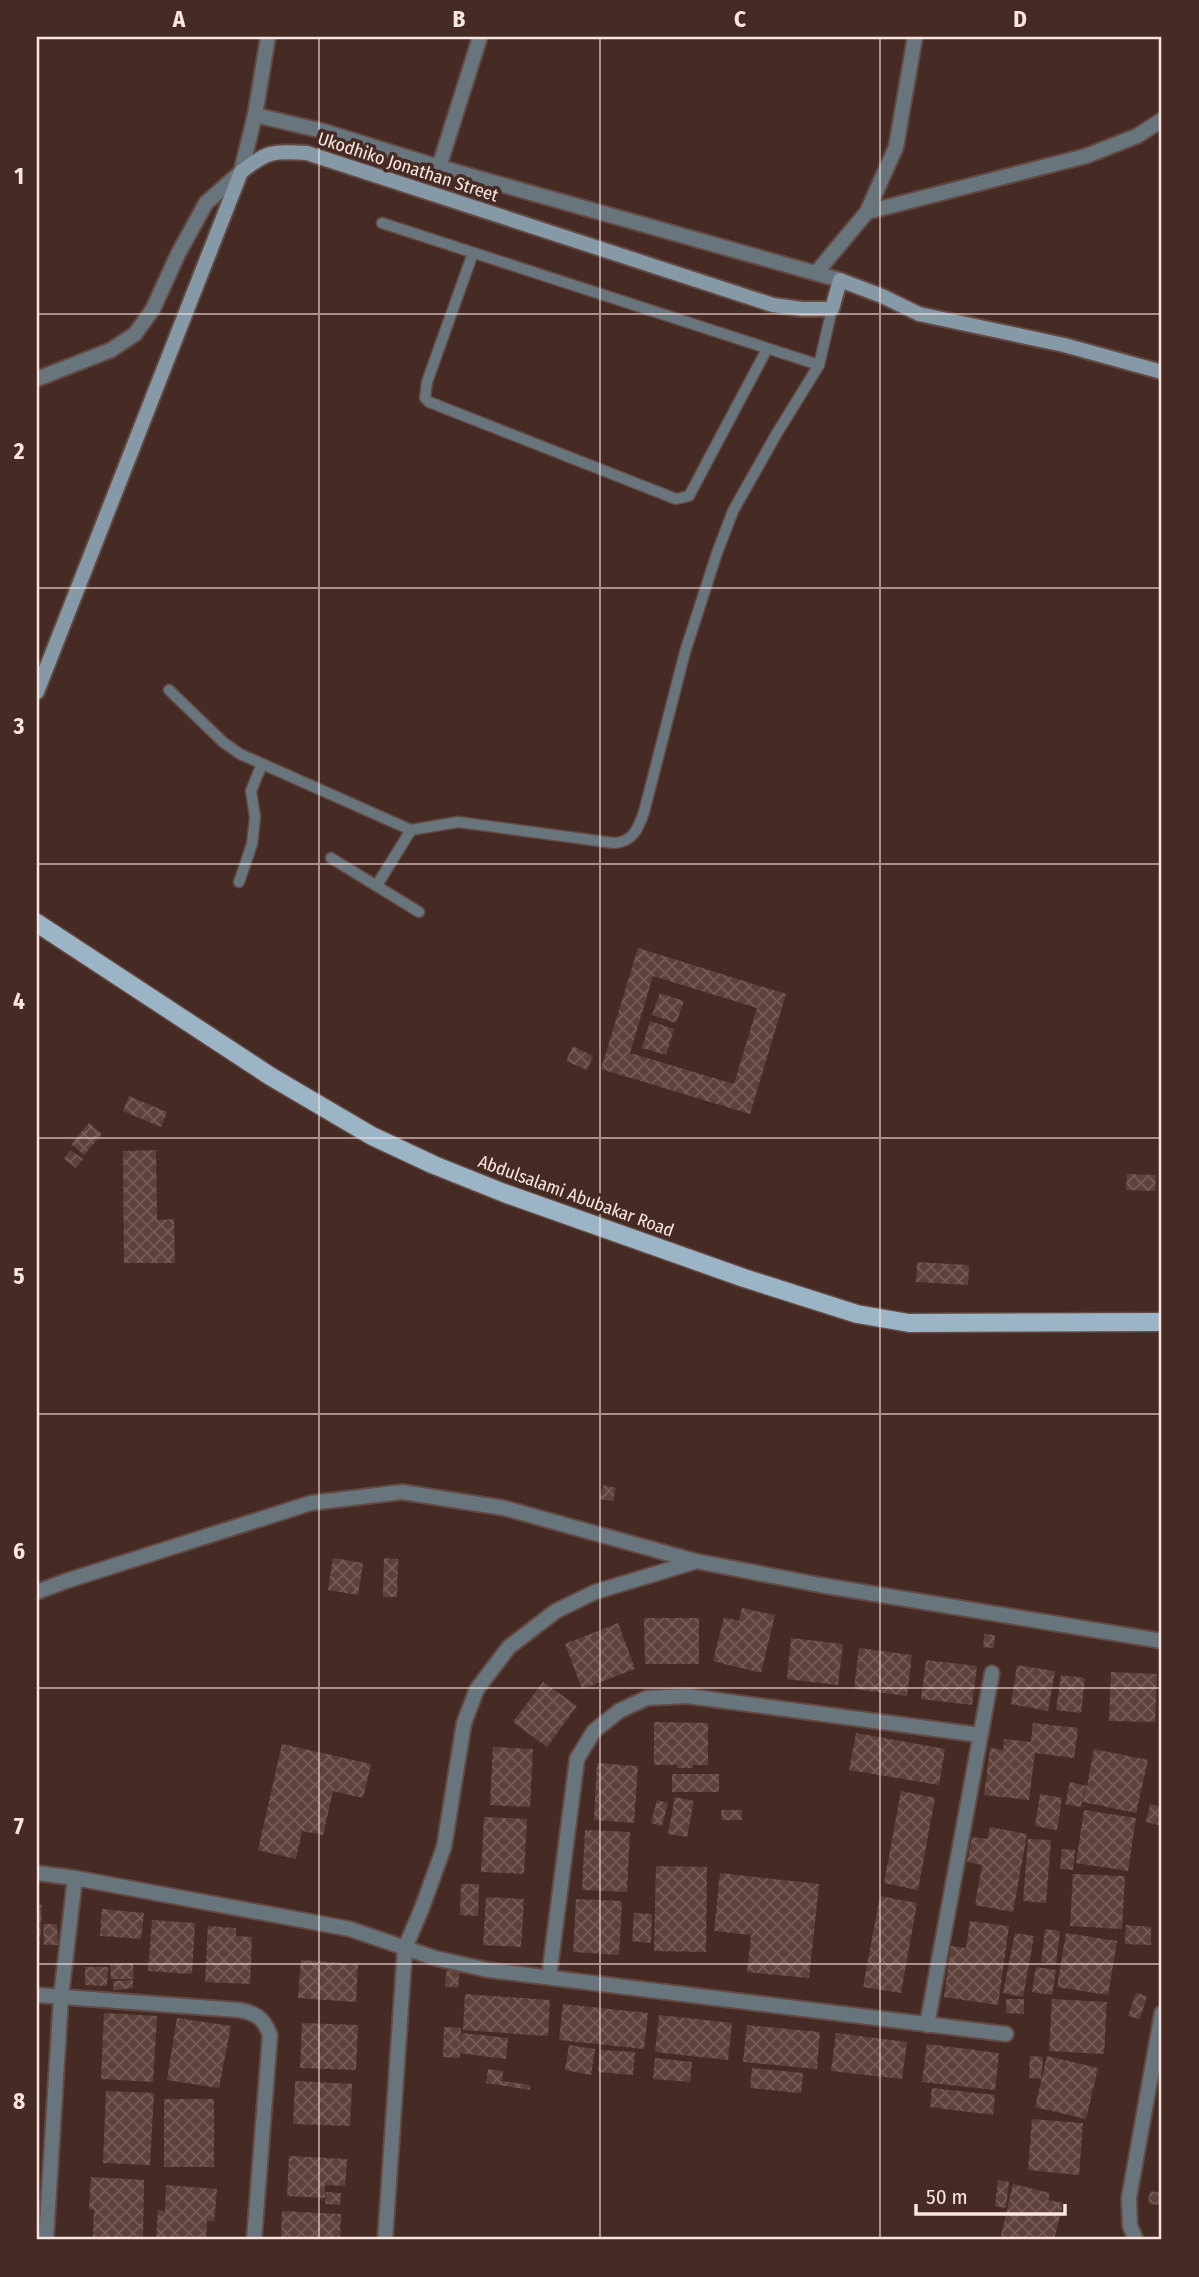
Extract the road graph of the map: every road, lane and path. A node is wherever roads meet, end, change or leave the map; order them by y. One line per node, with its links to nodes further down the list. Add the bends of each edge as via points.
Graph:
1 (268, 37): 4 (street)
2 (480, 37): 6 (street)
3 (915, 37): 8 (street, via 896,147)
4 (255, 115): 6 (street); 7 (street)
5 (1162, 120): 8 (street, via 1137,136 1086,156)
6 (439, 167): 11 (street)
7 (241, 173): 13 (street, Ukodhiko Jonathan Street, via 260,157 278,151 307,153 773,305); 17 (street, via 206,203 153,309 135,334 111,350); 19 (street)
8 (867, 212): 11 (street)
9 (382, 223): 10 (lane)
10 (473, 253): 14 (lane); 14 (lane, via 425,398 676,499 689,496)
11 (816, 273): 12 (street)
12 (840, 280): 13 (street); 16 (street, via 919,314 1065,345)
13 (832, 309): 15 (lane)
14 (767, 349): 15 (lane)
15 (819, 365): 21 (lane, via 733,511 685,652 644,812 631,838 614,843 458,822)
16 (1162, 372)
17 (37, 379)
18 (169, 690): 20 (lane, via 223,742)
19 (37, 692)
20 (262, 764): 21 (lane); 23 (lane, via 251,791 255,817)
21 (411, 830): 24 (lane)
22 (331, 858): 24 (lane)
23 (239, 881)
24 (377, 885): 25 (lane)
25 (419, 912)
26 (37, 923): 27 (main road, Abdulsalami Abubakar Road, via 270,1076 372,1136 504,1194 857,1314 909,1323)
27 (1162, 1321)
28 (695, 1561): 29 (street, via 504,1508 402,1492 311,1503); 30 (street); 35 (street, via 595,1592 556,1611 509,1647 477,1689 464,1723 444,1847)
29 (37, 1592)
30 (1162, 1641)
31 (992, 1673): 32 (street)
32 (980, 1735): 36 (street, via 687,1696 647,1698 619,1711 594,1731 577,1759); 40 (street)
33 (37, 1873): 34 (street)
34 (75, 1878): 35 (street, via 350,1929); 38 (street)
35 (405, 1948): 36 (street, via 452,1963); 44 (street)
36 (549, 1977): 40 (street)
37 (37, 1995): 38 (street)
38 (61, 1997): 42 (street); 43 (street, via 239,2010 265,2021 270,2035)
39 (1162, 2013): 45 (street, via 1129,2198 1130,2226)
40 (927, 2025): 41 (street)
41 (1006, 2034)
42 (46, 2240)
43 (254, 2240)
44 (385, 2240)
45 (1136, 2240)

